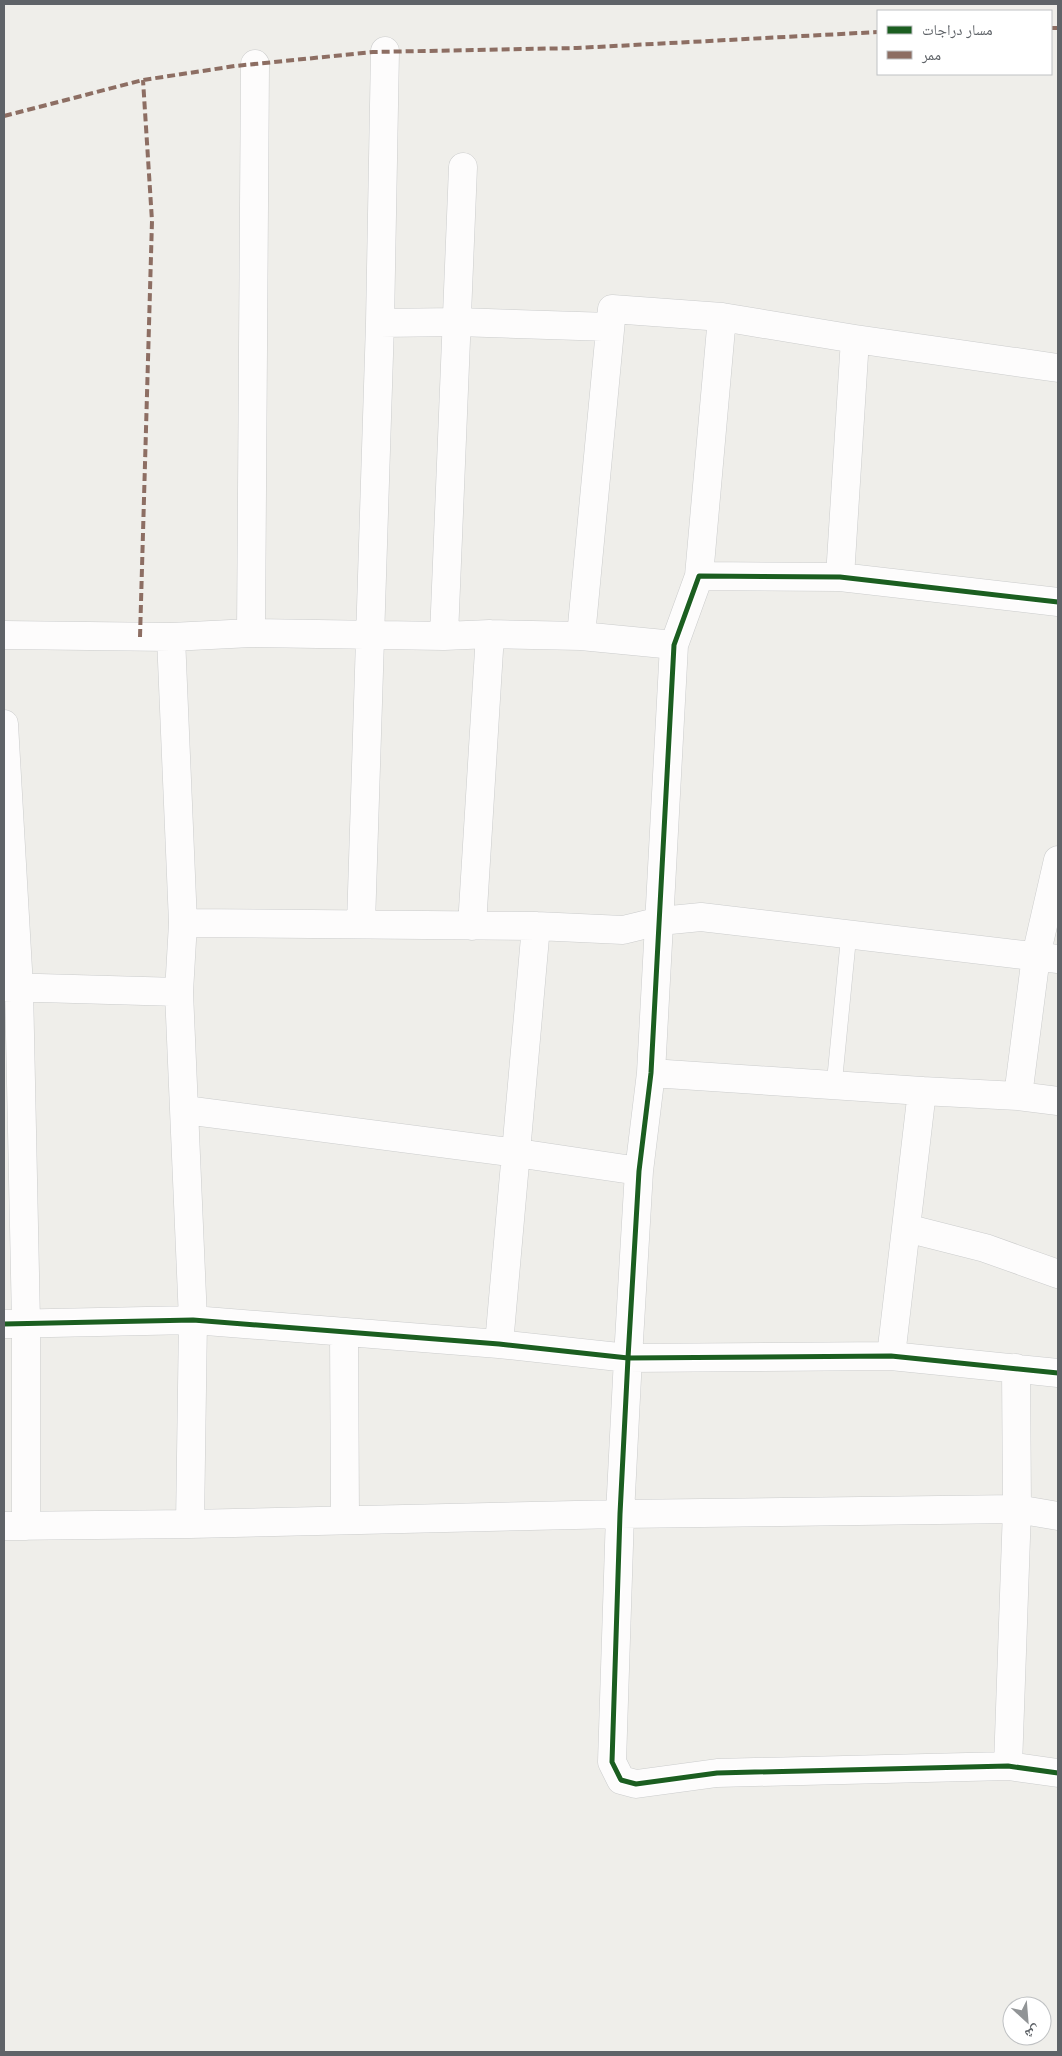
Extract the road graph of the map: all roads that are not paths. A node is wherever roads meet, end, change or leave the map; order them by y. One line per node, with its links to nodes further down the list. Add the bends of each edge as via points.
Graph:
1 (385, 51): 6 (street)
2 (255, 64): 13 (street)
3 (462, 166): 5 (street)
4 (722, 317): 7 (street, via 614,307); 8 (street); 10 (street)
5 (457, 322): 6 (street); 7 (street); 17 (street)
6 (380, 323): 16 (street)
7 (610, 327): 18 (street)
8 (855, 339): 9 (street); 11 (street)
9 (1058, 368)
10 (699, 576): 11 (street); 20 (street)
11 (840, 577): 12 (street)
12 (1058, 602)
13 (251, 633): 16 (street); 19 (street)
14 (490, 634): 17 (street); 18 (street); 26 (street)
15 (4, 635): 19 (street)
16 (369, 635): 17 (street); 25 (street)
17 (444, 636)
18 (581, 636): 20 (street)
19 (171, 637): 24 (street)
20 (674, 645): 23 (street)
21 (4, 724): 30 (street)
22 (1058, 860): 29 (street)
23 (660, 920): 27 (street, via 623,930); 28 (street, via 701,916); 32 (street)
24 (183, 923): 25 (street); 31 (street)
25 (362, 924): 26 (street)
26 (472, 926): 27 (street)
27 (536, 926): 38 (street)
28 (849, 933): 29 (street); 33 (lane)
29 (1047, 957): 35 (street)
30 (12, 987): 31 (street); 43 (street)
31 (179, 992): 37 (street)
32 (651, 1073): 33 (street); 39 (street)
33 (834, 1086): 34 (street)
34 (922, 1091): 35 (street); 40 (street)
35 (1018, 1096): 36 (street)
36 (1058, 1101)
37 (186, 1110): 38 (street); 42 (street)
38 (517, 1153): 39 (street); 45 (street)
39 (639, 1171): 47 (street)
40 (906, 1228): 41 (street, via 985,1248); 46 (street)
41 (1058, 1274)
42 (192, 1320): 43 (street); 44 (street); 54 (street)
43 (15, 1323): 55 (street)
44 (344, 1332): 45 (street); 53 (street)
45 (499, 1344): 47 (street)
46 (891, 1356): 47 (street); 48 (street)
47 (628, 1358): 51 (street)
48 (1016, 1368): 49 (street); 50 (street)
49 (1058, 1373)
50 (1016, 1509): 51 (street); 52 (street); 56 (street)
51 (620, 1514): 53 (street); 56 (street, via 612,1762 621,1780 636,1784 717,1773)
52 (1058, 1516)
53 (345, 1520): 54 (street)
54 (190, 1524): 55 (street)
55 (15, 1526)
56 (1008, 1766): 57 (street)
57 (1058, 1773)

